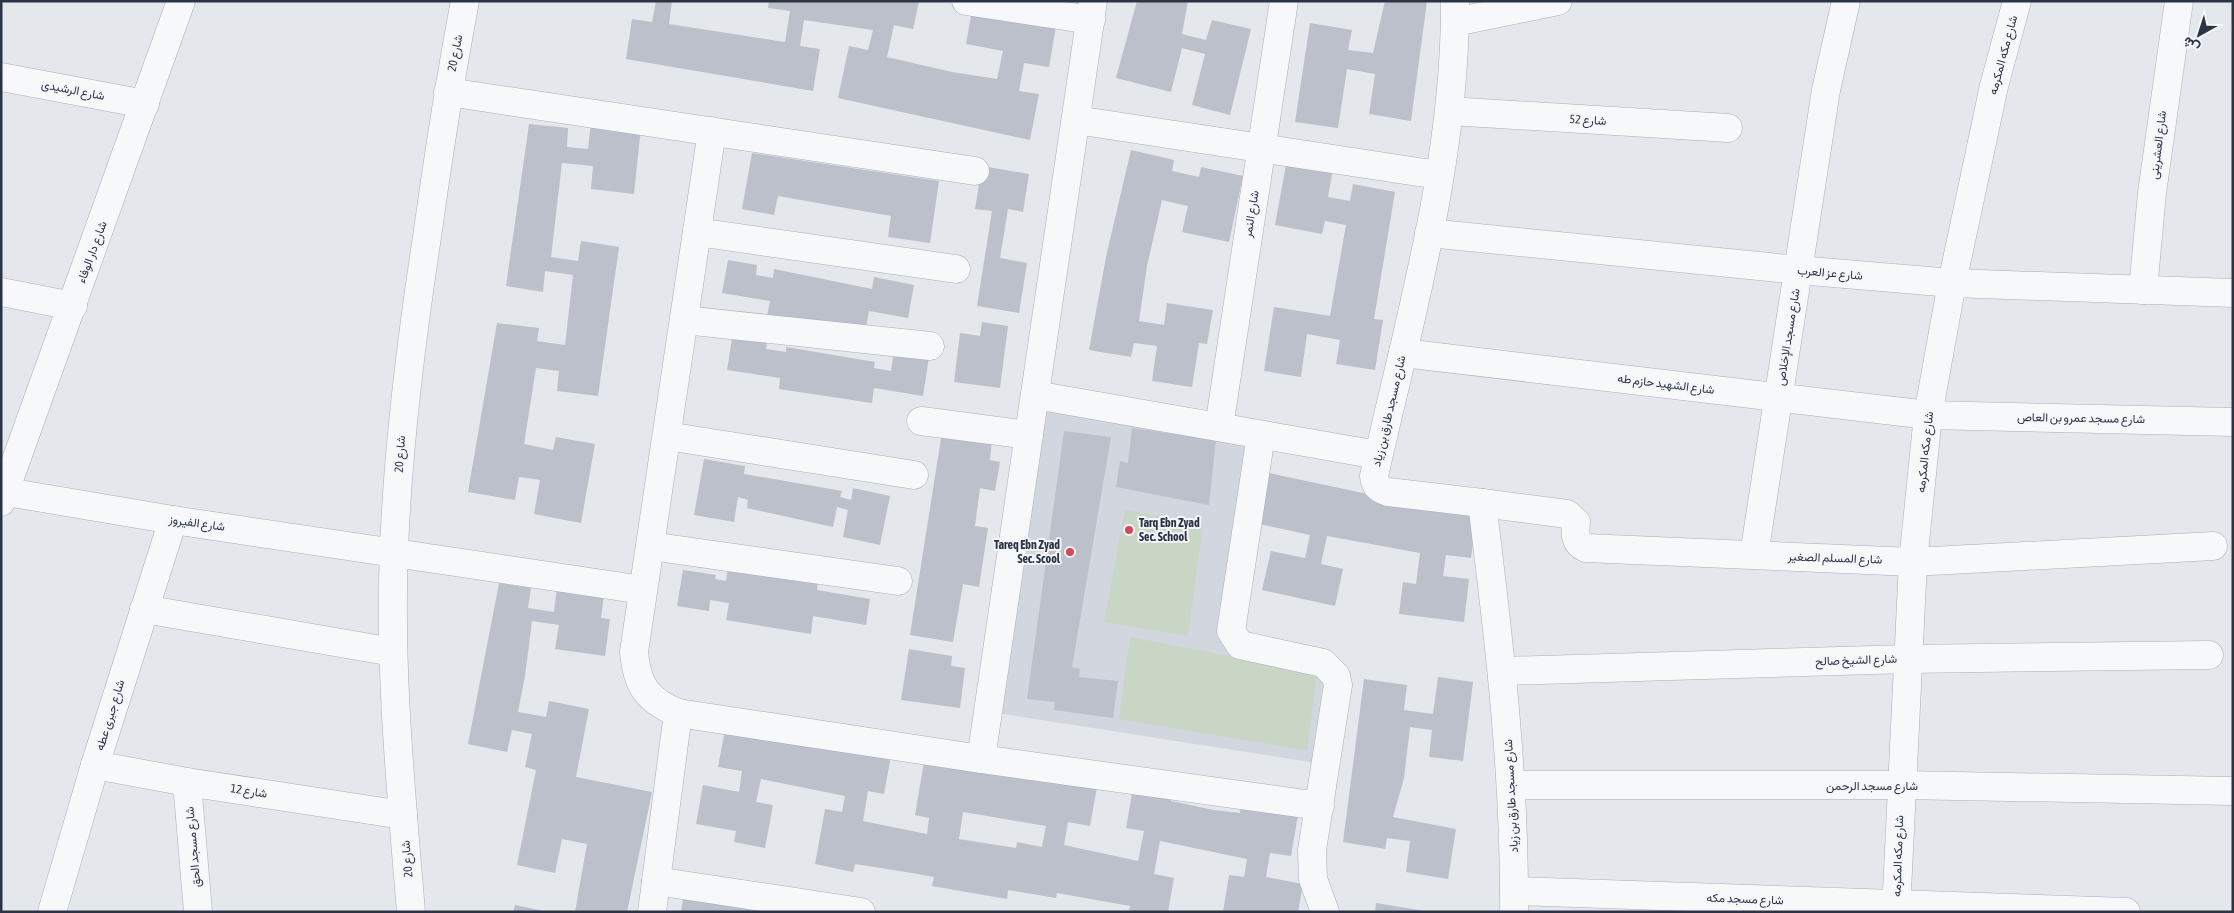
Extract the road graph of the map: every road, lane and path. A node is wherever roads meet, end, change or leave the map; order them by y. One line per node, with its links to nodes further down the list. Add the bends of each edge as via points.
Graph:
1 (181, 1): 13 (street, شارع دار الوفاء)
2 (465, 1): 12 (street, شارع 20)
3 (966, 1): 9 (street)
4 (1284, 1): 18 (street, شارع النمر)
5 (1558, 1): 10 (street)
6 (1846, 1): 24 (street, شارع مسجد الإخلاص, via 1826,90)
7 (2017, 1): 25 (street, شارع مكه المكرمه, via 1994,86)
8 (2179, 1): 26 (street, شارع العشرينى, via 2152,193)
9 (1092, 10): 15 (street)
10 (1455, 12): 14 (street, شارع مسجد طارق بن زياد)
11 (1, 77): 13 (street, شارع الرشيدى)
12 (448, 92): 17 (street); 49 (street, شارع 20, via 410,352 399,451)
13 (145, 104): 29 (street, شارع دار الوفاء)
14 (1449, 111): 16 (street, شارع 52); 20 (street, شارع مسجد طارق بن زياد)
15 (1076, 120): 18 (street); 33 (street)
16 (1728, 128)
17 (712, 132): 19 (street); 21 (street)
18 (1261, 148): 20 (street); 38 (street, شارع النمر)
19 (975, 170)
20 (1438, 175): 22 (street, شارع مسجد طارق بن زياد)
21 (697, 232): 23 (street); 30 (street)
22 (1429, 233): 24 (street, شارع عز العرب); 32 (street, شارع مسجد طارق بن زياد)
23 (956, 269)
24 (1798, 270): 25 (street, شارع عز العرب); 34 (street, شارع مسجد الإخلاص)
25 (1952, 282): 26 (street, شارع عز العرب); 35 (street, شارع مكه المكرمه)
26 (2143, 290): 28 (street, شارع عز العرب)
27 (1, 292): 29 (street)
28 (2233, 293)
29 (73, 306): 44 (street, شارع دار الوفاء)
30 (684, 320): 31 (street); 41 (street)
31 (930, 346)
32 (1403, 353): 34 (street, شارع الشهيد حازم طه); 42 (street, شارع مسجد طارق بن زياد)
33 (1035, 395): 38 (street); 39 (street)
34 (1779, 397): 35 (street, شارع الشهيد حازم طه); 50 (street, شارع مسجد الإخلاص)
35 (1928, 415): 37 (street, شارع مسجد عمرو بن العاص); 51 (street, شارع مكه المكرمه)
36 (921, 421): 39 (street)
37 (2233, 422)
38 (1218, 427): 40 (street)
39 (1029, 435): 60 (street)
40 (1261, 435): 42 (street); 66 (street, via 1231,631 1240,644 1323,663 1336,676 1338,685)
41 (667, 436): 43 (street); 47 (street)
42 (1378, 455): 45 (street, شارع مسجد طارق بن زياد, via 1374,476 1380,490)
43 (914, 475)
44 (2, 495): 46 (street, شارع الفيروز)
45 (1482, 503): 50 (street, شارع المسلم الصغير, via 1567,514 1576,522 1575,538 1586,548); 58 (street, شارع مسجد طارق بن زياد)
46 (173, 520): 49 (street, شارع الفيروز); 54 (street, شارع جبرى عطه)
47 (650, 546): 52 (street); 53 (street)
48 (2213, 546): 51 (street, شارع المسلم الصغير)
49 (394, 551): 53 (street, شارع الفيروز); 55 (street, شارع 20)
50 (1754, 555): 51 (street, شارع المسلم الصغير)
51 (1913, 562): 57 (street, شارع مكه المكرمه)
52 (898, 581)
53 (643, 590): 59 (street, via 634,652 636,672 645,691 660,705)
54 (144, 609): 55 (street); 61 (street, شارع جبرى عطه)
55 (393, 652): 67 (street, شارع 20)
56 (2209, 655): 57 (street, شارع الشيخ صالح)
57 (1908, 659): 58 (street, شارع الشيخ صالح); 63 (street, شارع مكه المكرمه)
58 (1504, 671): 64 (street, شارع مسجد طارق بن زياد)
59 (678, 713): 60 (street); 68 (street)
60 (980, 759): 66 (street)
61 (94, 765): 62 (street, شارع 12); 71 (street, شارع جبرى عطه)
62 (187, 782): 67 (street, شارع 12); 72 (street, شارع مسجد الحق)
63 (1901, 785): 64 (street, شارع مسجد الرحمن); 65 (street, شارع مسجد الرحمن); 70 (street, شارع مكه المكرمه)
64 (1511, 786): 69 (street, شارع مسجد طارق بن زياد)
65 (2233, 791)
66 (1320, 806): 76 (street, via 1312,865 1313,879)
67 (403, 814): 73 (street, شارع 20)
68 (656, 881): 74 (street); 75 (street)
69 (1514, 901): 70 (street, شارع مسجد مكه)
70 (1896, 908): 77 (street, شارع مسجد مكه)
71 (52, 912)
72 (198, 912)
73 (411, 912)
74 (652, 912)
75 (861, 912)
76 (1325, 912)
77 (2126, 912)

